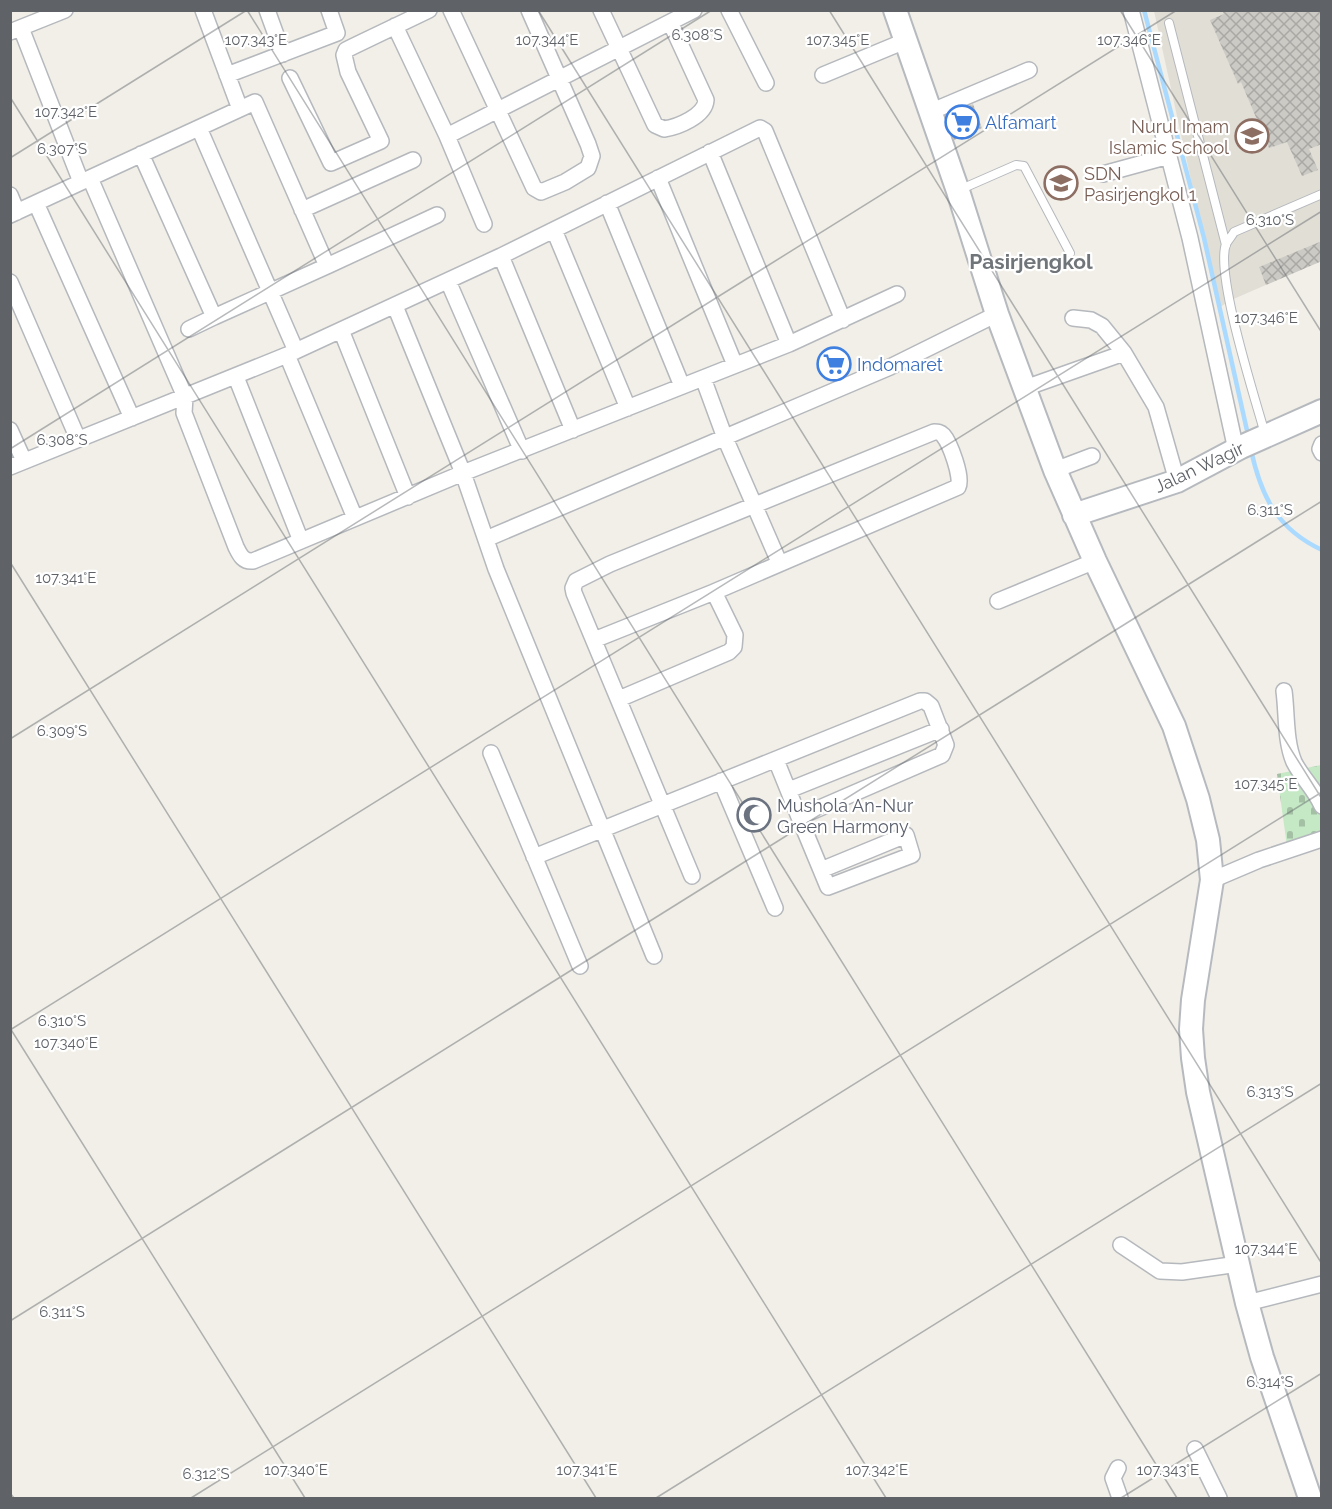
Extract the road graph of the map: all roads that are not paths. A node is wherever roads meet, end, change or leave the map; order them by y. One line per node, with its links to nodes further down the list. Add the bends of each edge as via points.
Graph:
1 (65, 10): 16 (street)
2 (203, 10): 21 (street)
3 (267, 10): 19 (street)
4 (329, 10): 19 (street, via 337,33)
5 (429, 10): 13 (street)
6 (451, 10): 27 (street)
7 (529, 10): 24 (street)
8 (601, 10): 18 (street)
9 (694, 10): 15 (street)
10 (729, 10): 25 (street)
11 (895, 10): 17 (street)
12 (1131, 10): 33 (street)
13 (403, 19): 23 (street, via 346,50 344,55 348,72 381,141 331,162); 30 (street)
14 (1169, 23): 48 (lane)
15 (671, 24): 18 (street); 18 (street, via 706,100 702,110 685,121 668,129 655,125)
16 (16, 30): 37 (street)
17 (905, 40): 22 (street); 28 (street)
18 (619, 49): 24 (street)
19 (283, 54): 21 (street)
20 (1029, 70): 28 (street)
21 (227, 75): 26 (street)
22 (823, 75)
23 (290, 78)
24 (560, 78): 27 (street); 27 (street, via 592,156 588,168 565,182 541,192 536,190)
25 (766, 83)
26 (240, 109): 29 (street); 43 (street, via 255,102)
27 (497, 110): 30 (street)
28 (930, 112): 38 (street)
29 (199, 128): 32 (street); 54 (street)
30 (447, 136): 46 (street)
31 (710, 152): 36 (street); 60 (street, via 753,130 763,129); 63 (street)
32 (141, 154): 37 (street); 58 (street)
33 (1169, 156): 35 (street); 79 (street)
34 (413, 160): 43 (street)
35 (1102, 174)
36 (658, 178): 42 (street); 66 (street)
37 (86, 180): 41 (street); 71 (street)
38 (958, 191): 49 (lane, via 1016,165 1024,166); 57 (street)
39 (1322, 194): 48 (lane, via 1234,232)
40 (10, 195): 44 (street)
41 (36, 203): 44 (street); 74 (street)
42 (607, 203): 47 (street); 69 (street)
43 (302, 210): 51 (street)
44 (14, 213)
45 (437, 215): 51 (street)
46 (484, 224)
47 (554, 230): 50 (street); 72 (street)
48 (1226, 245): 79 (lane, via 1224,270)
49 (1070, 253)
50 (501, 256): 52 (street); 76 (street)
51 (327, 266): 54 (street)
52 (448, 281): 56 (street); 81 (street)
53 (10, 282): 78 (street)
54 (270, 292): 58 (street); 64 (street)
55 (897, 294): 60 (street)
56 (395, 306): 62 (street); 86 (street)
57 (997, 314): 70 (street); 77 (street, via 890,367)
58 (214, 317): 61 (street)
59 (1073, 318): 65 (street, via 1102,326)
60 (843, 320): 63 (street)
61 (189, 329)
62 (341, 330): 64 (street); 88 (street)
63 (789, 344): 66 (street)
64 (292, 353): 67 (street); 91 (street)
65 (1124, 353): 70 (street); 87 (street, via 1156,407)
66 (735, 365): 68 (street)
67 (236, 377): 71 (street); 93 (street)
68 (703, 378): 69 (street); 77 (street)
69 (682, 386): 72 (street)
70 (1025, 388): 85 (street)
71 (185, 398): 74 (street); 93 (street, via 184,412 244,559 253,561)
72 (628, 408): 76 (street)
73 (1322, 411): 79 (street, Jalan Wagir)
74 (132, 418): 78 (street)
75 (10, 430): 84 (street)
76 (573, 430): 81 (street)
77 (725, 438): 89 (street); 92 (street)
78 (78, 439): 84 (street)
79 (1250, 443): 87 (street, Jalan Wagir)
80 (1322, 444): 82 (street)
81 (522, 451): 86 (street)
82 (1322, 453)
83 (1092, 456): 85 (street)
84 (17, 464)
85 (1055, 470): 90 (street)
86 (463, 474): 88 (street); 92 (street)
87 (1177, 482): 90 (street, Jalan Wagir)
88 (408, 497): 91 (street)
89 (755, 505): 95 (street); 95 (street, via 933,432 944,437 960,474 961,482 952,490); 98 (street, via 576,581 573,588)
90 (1074, 515): 94 (street)
91 (355, 518): 93 (street)
92 (486, 539): 109 (street)
93 (301, 541)
94 (1095, 561): 97 (street); 114 (street, via 1174,726 1198,799)
95 (779, 562): 96 (street)
96 (714, 592): 98 (street); 100 (street, via 735,635 734,647 722,656)
97 (998, 601)
98 (594, 640): 100 (street)
99 (1284, 691): 107 (street, via 1291,751)
100 (619, 699): 106 (street)
101 (940, 729): 103 (street, via 931,706 923,700); 105 (street); 108 (street, via 946,745 942,755)
102 (491, 753): 111 (street)
103 (776, 760): 104 (street); 105 (street)
104 (721, 782): 106 (street); 115 (street)
105 (789, 790): 108 (street)
106 (663, 805): 109 (street); 113 (street)
107 (1322, 806)
108 (799, 816): 112 (street)
109 (603, 829): 111 (street); 116 (street)
110 (1322, 839): 114 (street)
111 (534, 857): 117 (street)
112 (820, 870): 112 (street, via 828,887 912,855 906,835)
113 (692, 876)
114 (1212, 880): 119 (street, via 1193,1000 1193,1058)
115 (775, 908)
116 (654, 956)
117 (580, 966)
118 (1121, 1245): 119 (street, via 1160,1271)
119 (1238, 1264): 121 (street)
120 (1322, 1284): 121 (street)
121 (1247, 1303): 126 (street)
122 (1195, 1449): 125 (street)
123 (1118, 1468): 124 (street, via 1113,1478)
124 (1120, 1498)
125 (1219, 1498)
126 (1308, 1498)

